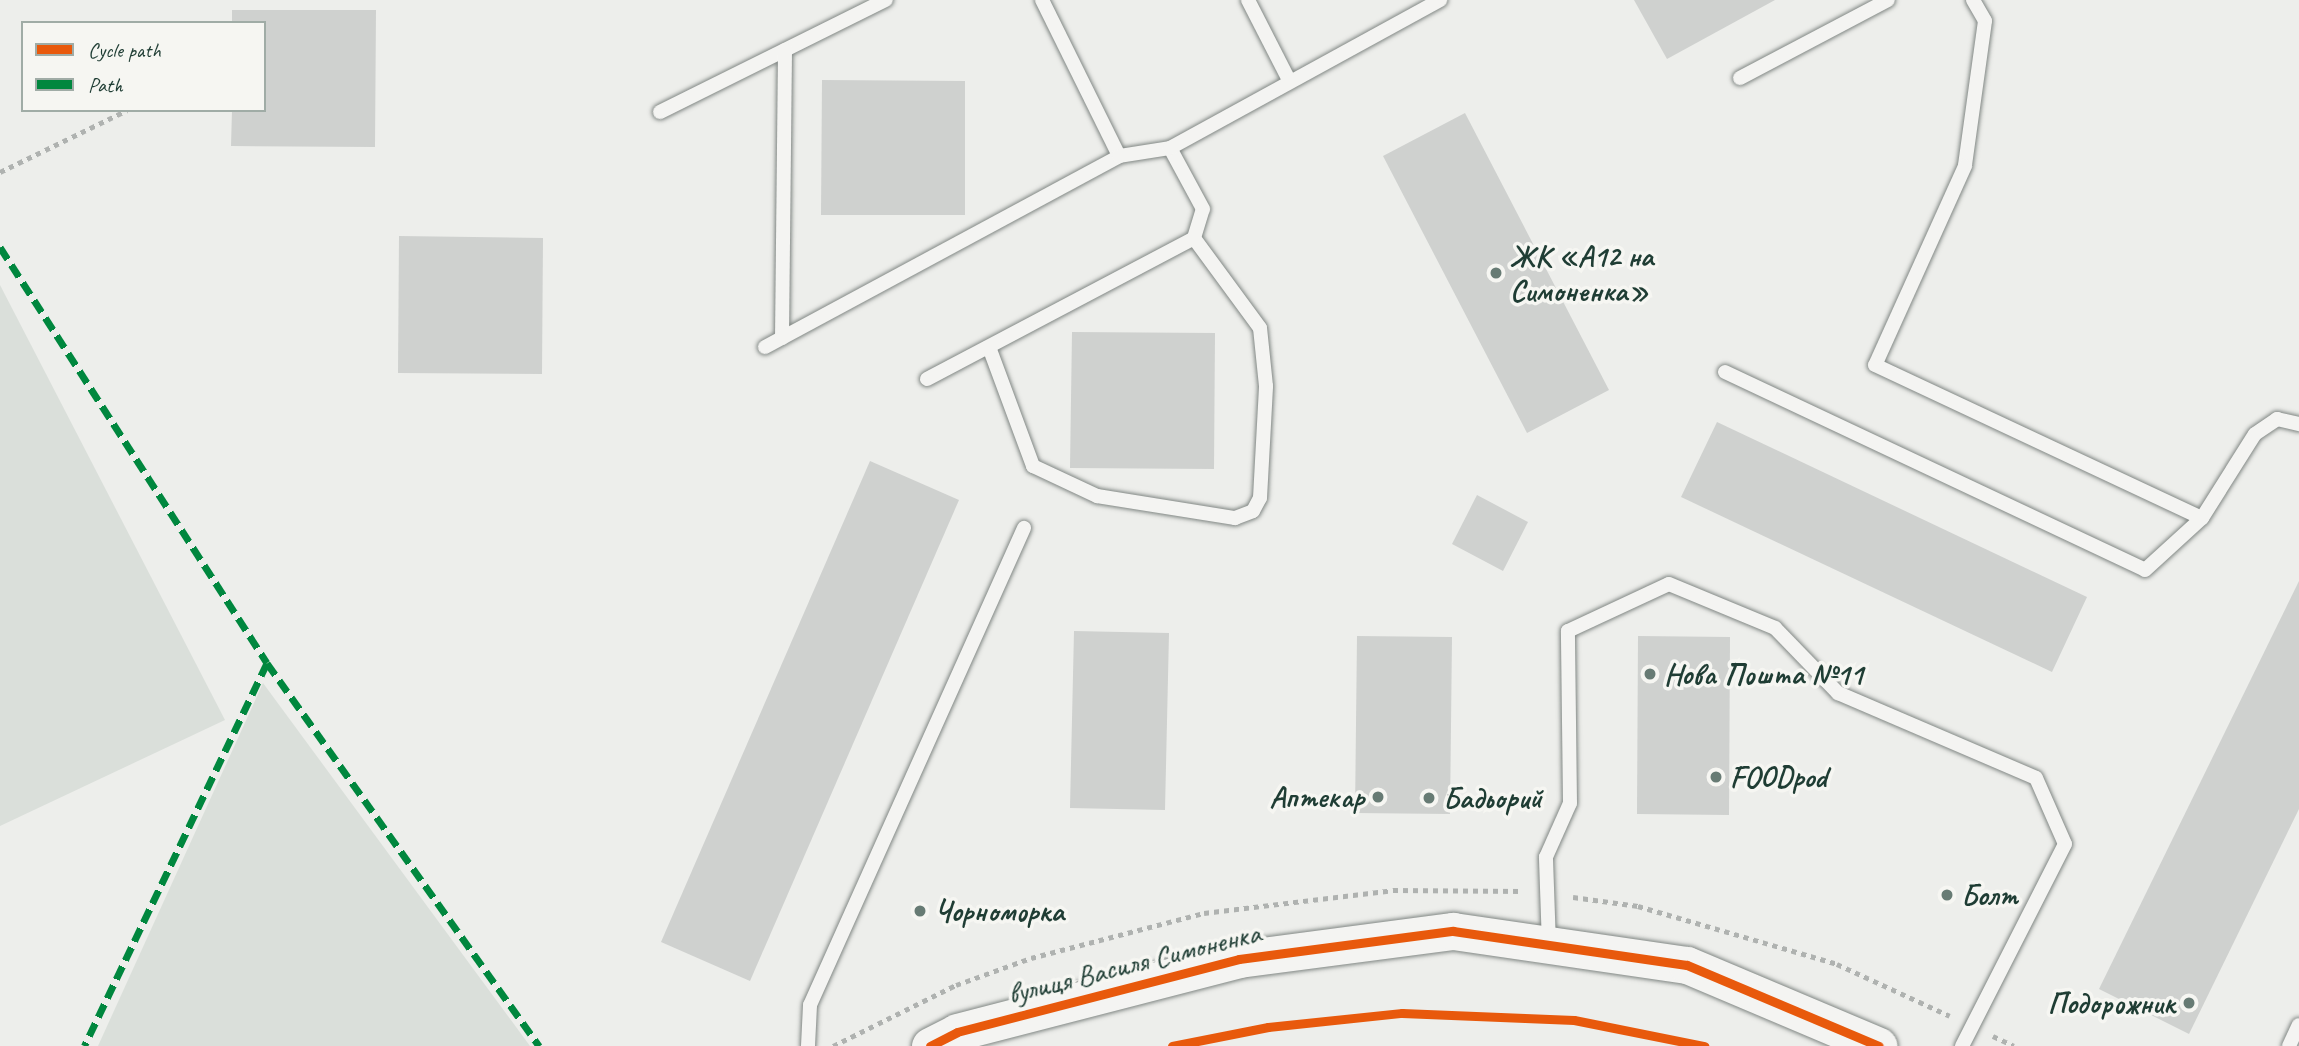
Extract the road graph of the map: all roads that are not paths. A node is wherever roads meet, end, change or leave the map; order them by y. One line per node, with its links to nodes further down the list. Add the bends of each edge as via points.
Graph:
1 (886, 0): 7 (lane)
2 (1042, 0): 12 (lane)
3 (1248, 0): 9 (lane)
4 (1440, 0): 9 (lane)
5 (1888, 0): 8 (lane)
6 (1973, 0): 20 (lane, via 1985,21 1965,166 1874,365)
7 (785, 50): 10 (lane); 14 (lane)
8 (1740, 78)
9 (1289, 80): 11 (lane)
10 (660, 111)
11 (1170, 148): 12 (lane); 13 (lane, via 1203,209)
12 (1119, 156): 14 (lane)
13 (1194, 238): 16 (lane); 16 (lane, via 1261,328 1266,386 1261,498 1253,511 1235,518 1097,496 1033,466)
14 (782, 338): 15 (lane)
15 (765, 347)
16 (989, 347): 18 (lane)
17 (1725, 372): 20 (lane, via 2145,570)
18 (927, 379)
19 (2299, 424): 20 (lane, via 2277,419 2255,434)
20 (2202, 518)
21 (1024, 528): 24 (lane, via 810,1005)
22 (1549, 945): 25 (street, вулиця Василя Симоненка, via 1453,931 1239,959 957,1032); 26 (street, вулиця Василя Симоненка, via 1687,965); 27 (lane, via 1546,858 1570,803 1568,631 1669,584 1775,628 1838,693 2036,778 2065,844)
23 (2299, 1025): 28 (lane)
24 (808, 1046)
25 (930, 1046)
26 (1879, 1046)
27 (1962, 1046)
28 (2289, 1046)

